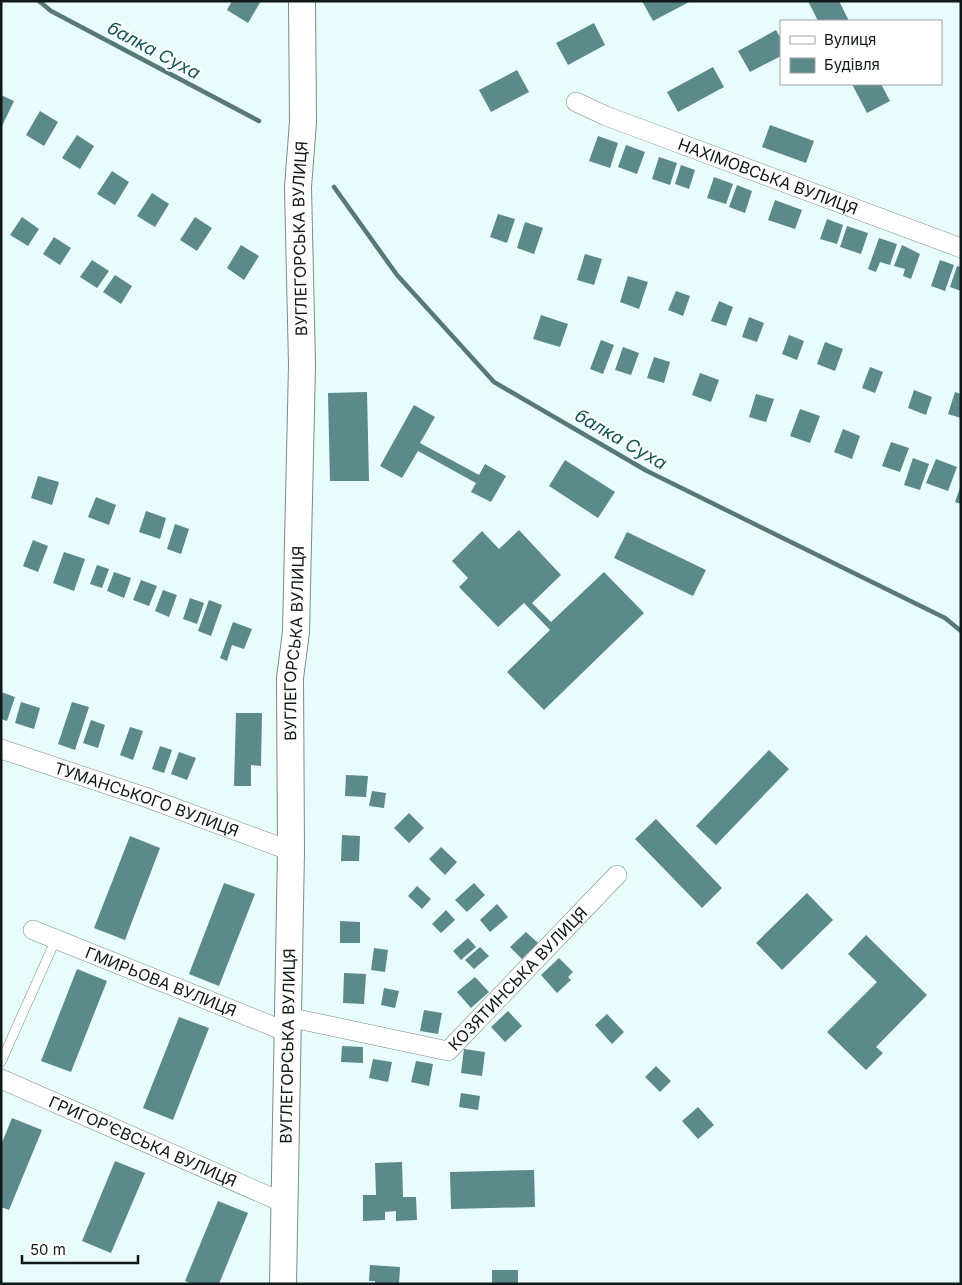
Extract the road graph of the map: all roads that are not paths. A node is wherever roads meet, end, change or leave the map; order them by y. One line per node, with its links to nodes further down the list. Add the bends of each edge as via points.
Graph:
1 (302, 1): 5 (main road, ВУГЛЕГОРСЬКА ВУЛИЦЯ, via 303,122 298,187 302,365 296,632 290,678)
2 (576, 102): 3 (street, НАХІМОВСЬКА ВУЛИЦЯ)
3 (961, 248)
4 (1, 749): 5 (street, ТУМАНСЬКОГО ВУЛИЦЯ)
5 (291, 851): 9 (main road, ВУГЛЕГОРСЬКА ВУЛИЦЯ)
6 (617, 875): 9 (street, КОЗЯТИНСЬКА ВУЛИЦЯ, via 448,1051)
7 (33, 930): 8 (street, ГМИРЬОВА ВУЛИЦЯ)
8 (56, 939): 9 (street, ГМИРЬОВА ВУЛИЦЯ); 10 (lane)
9 (288, 1025): 12 (main road, ВУГЛЕГОРСЬКА ВУЛИЦЯ)
10 (1, 1062)
11 (1, 1079): 12 (street, ГРИГОР’ЄВСЬКА ВУЛИЦЯ)
12 (284, 1203): 13 (main road, ВУГЛЕГОРСЬКА ВУЛИЦЯ)
13 (283, 1284)

